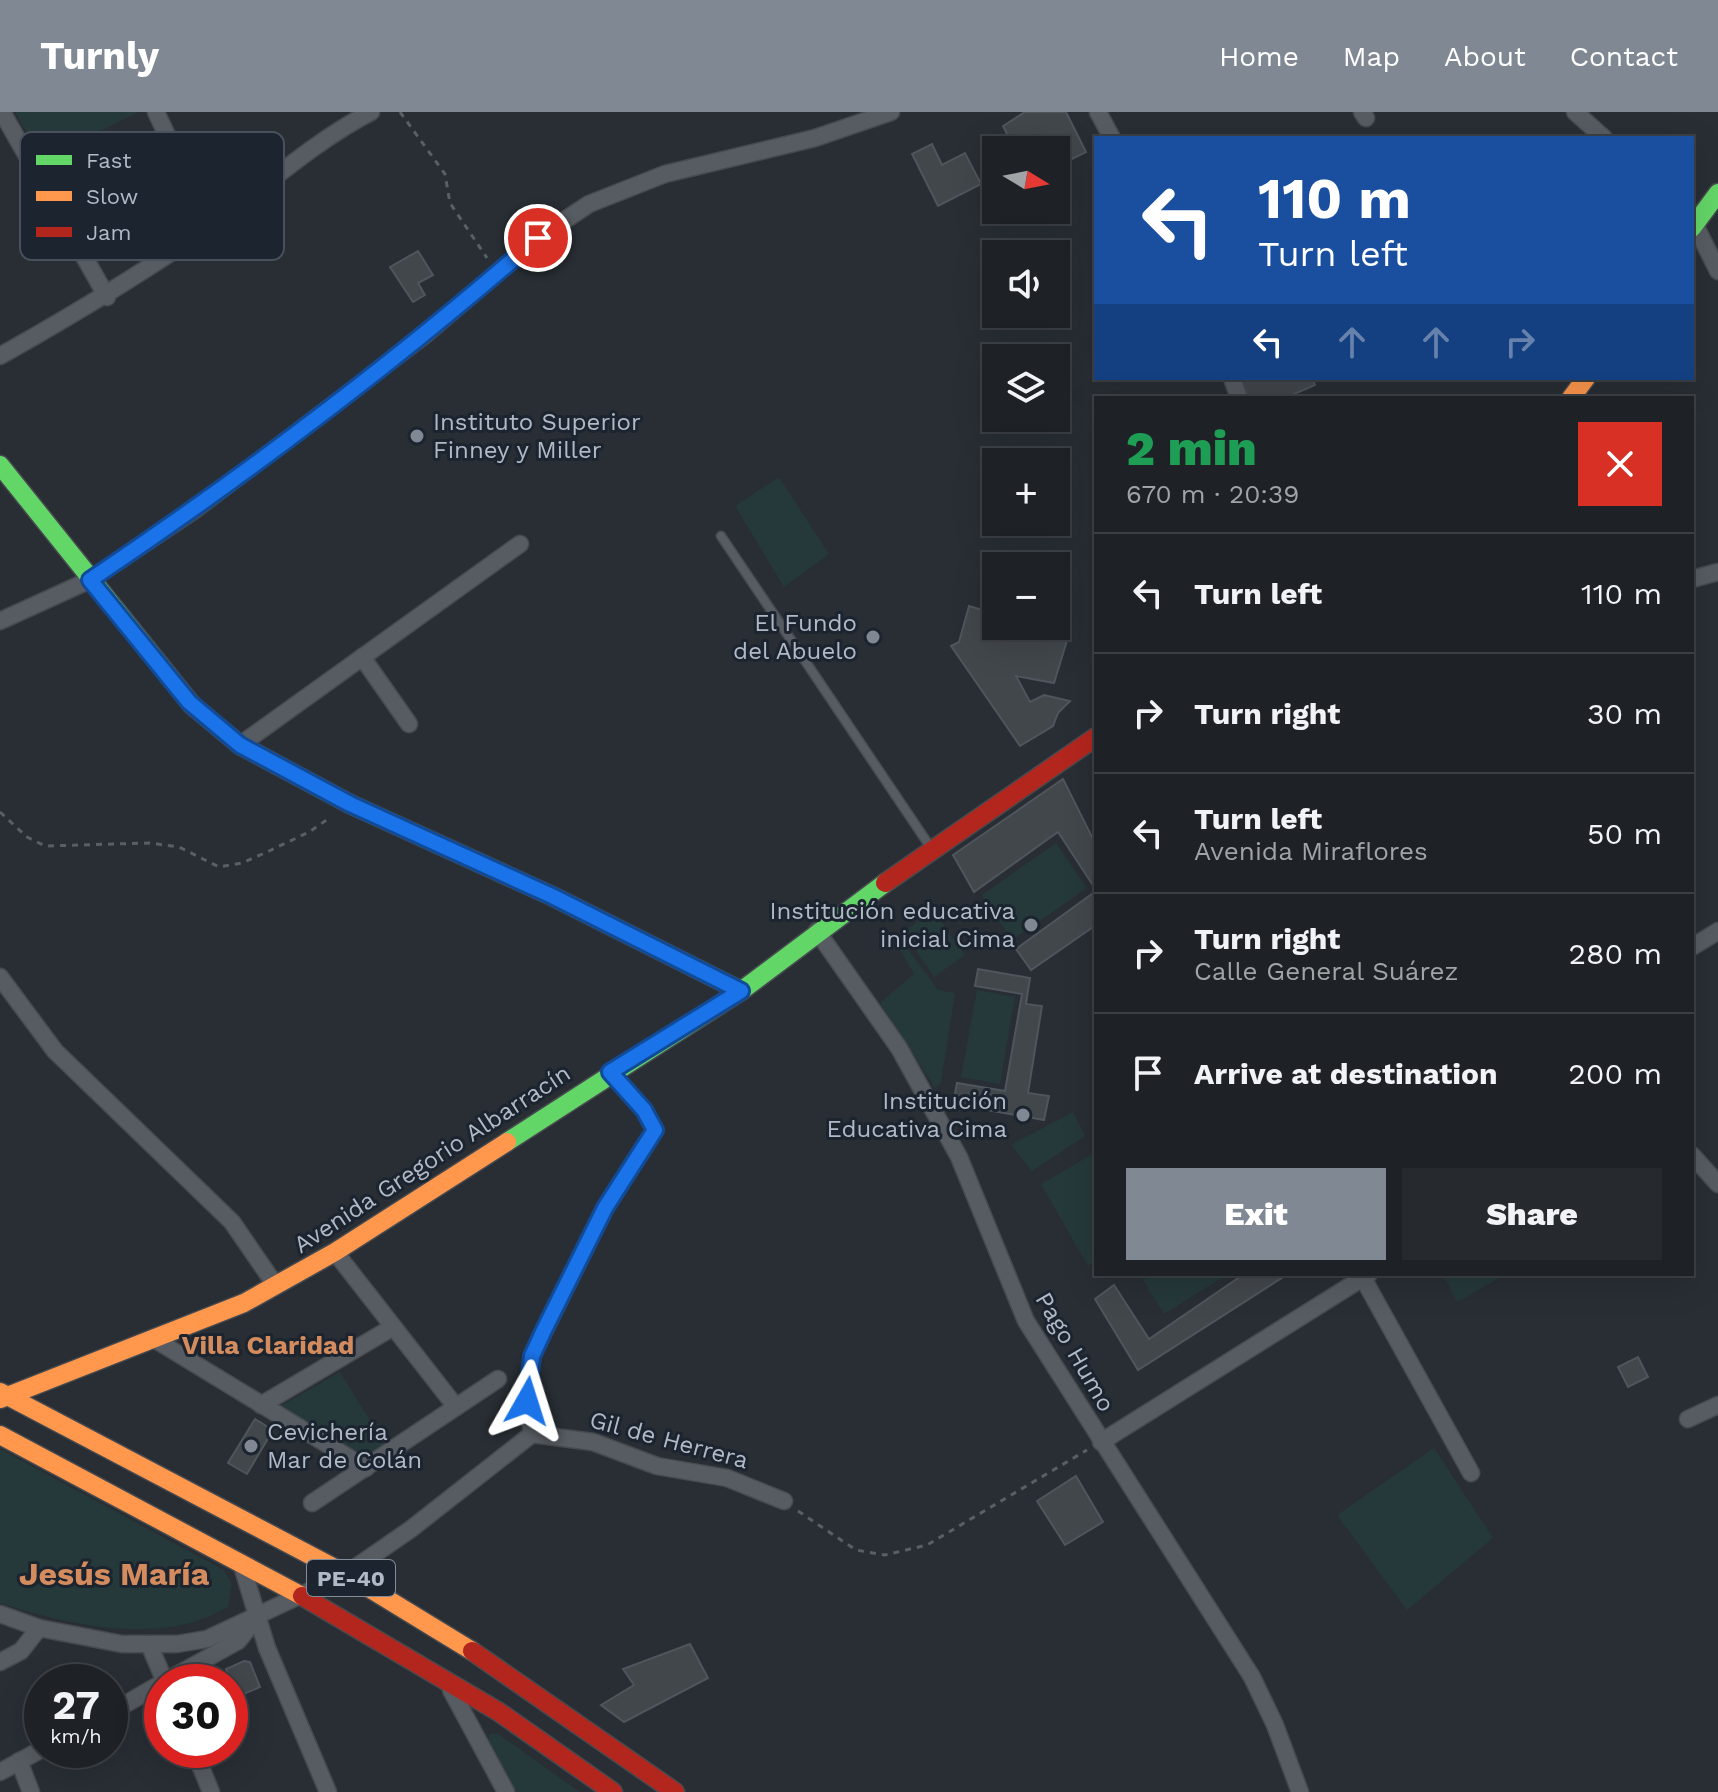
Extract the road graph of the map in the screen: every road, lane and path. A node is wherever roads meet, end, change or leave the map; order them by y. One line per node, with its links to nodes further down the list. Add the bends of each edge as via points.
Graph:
1 (2, 112): 11 (street)
2 (156, 112): 8 (street)
3 (371, 112): 12 (street)
4 (400, 112): 19 (path, via 445,174 450,203)
5 (891, 112): 19 (street, via 775,149 665,174 589,204)
6 (1098, 112): 9 (street)
7 (1575, 112): 10 (street)
8 (165, 132)
9 (1111, 136)
10 (1602, 136)
11 (20, 144)
12 (284, 168)
13 (1718, 193): 14 (main road)
14 (1694, 222)
15 (1694, 225): 18 (street)
16 (86, 260): 20 (street)
17 (161, 260): 20 (street)
18 (1718, 271)
19 (497, 273): 27 (street, via 425,335 196,509)
20 (107, 297): 21 (street)
21 (0, 356)
22 (0, 465): 27 (main road)
23 (721, 536): 35 (lane)
24 (520, 544): 29 (street)
25 (1718, 572): 26 (street)
26 (1694, 578)
27 (90, 580): 28 (street); 32 (main road, via 189,702)
28 (0, 621)
29 (362, 657): 30 (street); 32 (street)
30 (409, 724)
31 (1094, 738): 35 (main road, Avenida Gregorio Albarracín)
32 (240, 745): 33 (main road)
33 (350, 804): 34 (path, via 309,832 242,863 219,867 197,853 150,843 45,846); 40 (main road, via 552,896)
34 (0, 812)
35 (931, 849): 36 (main road, Avenida Gregorio Albarracín)
36 (817, 931): 40 (main road, Avenida Gregorio Albarracín); 57 (street, Pago Humo, via 899,1048 986,1218 1026,1321)
37 (1718, 931): 38 (street)
38 (1694, 946)
39 (0, 977): 46 (street, via 55,1051 232,1222)
40 (741, 991): 41 (main road, Avenida Gregorio Albarracín)
41 (610, 1072): 44 (main road, Avenida Gregorio Albarracín); 55 (street, via 655,1130 605,1208 532,1356 527,1401)
42 (1694, 1157): 43 (street)
43 (1718, 1184)
44 (335, 1252): 46 (main road, Avenida Gregorio Albarracín); 47 (street)
45 (1366, 1276): 57 (street); 59 (street)
46 (276, 1286): 48 (main road, Avenida Gregorio Albarracín)
47 (393, 1327): 51 (street); 53 (street)
48 (154, 1339): 50 (main road, Avenida Gregorio Albarracín); 51 (street)
49 (498, 1379): 53 (street)
50 (3, 1396): 63 (main road, PE-40)
51 (261, 1405): 58 (street)
52 (1718, 1405): 54 (street)
53 (456, 1407): 58 (street)
54 (1688, 1419)
55 (532, 1434): 60 (street, Gil de Herrera, via 593,1442 657,1466 727,1478); 63 (street)
56 (0, 1435): 62 (main road, PE-40)
57 (1101, 1442): 60 (path, via 927,1545 885,1555 856,1550); 83 (street, Pago Humo, via 1252,1677)
58 (366, 1468): 61 (street)
59 (1471, 1473)
60 (784, 1501)
61 (312, 1503)
62 (241, 1563): 64 (main road, PE-40); 66 (street)
63 (346, 1574): 64 (street); 82 (main road, PE-40, via 501,1668)
64 (303, 1596): 66 (street); 72 (main road, PE-40)
65 (0, 1614): 67 (street)
66 (256, 1618): 68 (street, via 207,1639); 71 (street, via 238,1641); 79 (street)
67 (39, 1628): 68 (street); 69 (street, via 21,1651)
68 (149, 1644): 70 (street)
69 (0, 1662)
70 (157, 1664)
71 (196, 1664)
72 (445, 1678): 80 (street); 81 (main road, PE-40)
73 (24, 1758): 74 (street)
74 (19, 1761): 76 (street); 77 (street)
75 (201, 1768): 78 (street)
76 (0, 1772)
77 (31, 1792)
78 (211, 1792)
79 (328, 1792)
80 (506, 1792)
81 (613, 1792)
82 (675, 1792)
83 (1300, 1792)

